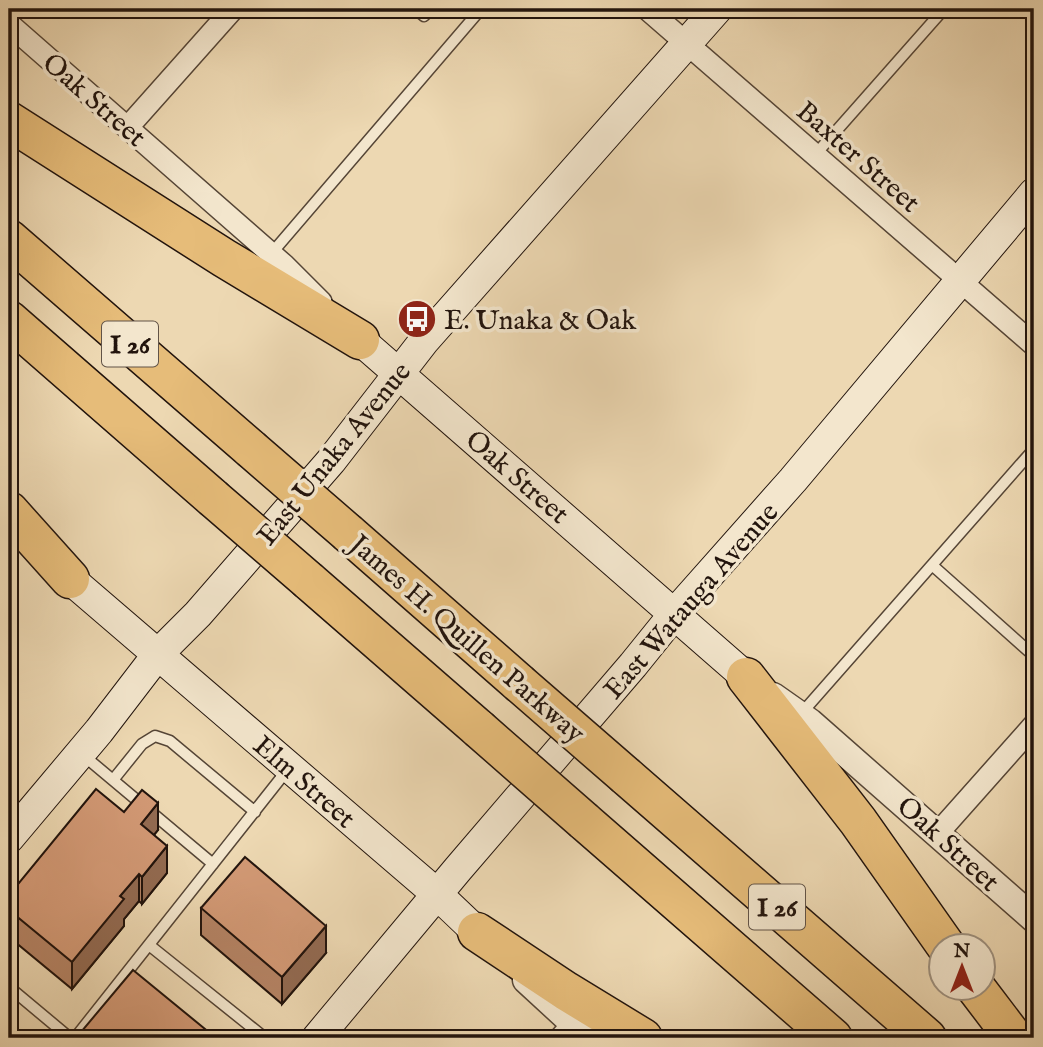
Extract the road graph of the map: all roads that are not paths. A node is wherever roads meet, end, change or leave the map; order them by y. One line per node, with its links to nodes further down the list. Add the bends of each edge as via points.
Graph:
1 (233, 9): 11 (street)
2 (416, 9): 3 (lane, via 424,16)
3 (431, 9)
4 (481, 9): 15 (lane)
5 (647, 9): 9 (street, Baxter Street)
6 (717, 9): 9 (main road, East Unaka Avenue)
7 (944, 9): 12 (lane)
8 (9, 24): 11 (street, Oak Street)
9 (687, 44): 12 (street, Baxter Street); 20 (main road, East Unaka Avenue)
10 (9, 121): 18 (highway)
11 (128, 127): 15 (street, Oak Street)
12 (815, 155): 16 (street, Baxter Street)
13 (1034, 193): 16 (main road, East Watauga Avenue)
14 (9, 239): 55 (highway, James H. Quillen Parkway / I 26, bridge)
15 (271, 254): 18 (street, Oak Street)
16 (960, 280): 19 (street, Baxter Street); 26 (main road, East Watauga Avenue)
17 (9, 320): 54 (highway, I 26, bridge)
18 (360, 340): 20 (main road, Oak Street)
19 (1034, 345)
20 (399, 372): 26 (main road, Oak Street); 27 (main road, East Unaka Avenue, via 331,461)
21 (1034, 449): 24 (lane)
22 (9, 511): 25 (highway)
23 (9, 538): 25 (street, Elm Street)
24 (932, 565): 28 (lane); 30 (lane)
25 (70, 579): 27 (main road, Elm Street)
26 (675, 613): 29 (main road, Oak Street); 41 (main road, East Watauga Avenue)
27 (158, 654): 32 (main road, East Unaka Avenue); 33 (main road, Elm Street)
28 (1034, 656)
29 (746, 677): 30 (street, Oak Street); 44 (highway, via 858,821)
30 (800, 715): 36 (street, Oak Street)
31 (1034, 724): 36 (street)
32 (80, 753): 34 (lane); 38 (main road, East Unaka Avenue)
33 (290, 767): 35 (lane); 41 (main road, Elm Street)
34 (113, 780): 35 (lane, via 142,744 155,736 170,741); 37 (lane, via 133,803)
35 (254, 812): 40 (lane)
36 (939, 833): 42 (street, Oak Street)
37 (179, 835): 39 (lane); 40 (lane)
38 (9, 838)
39 (169, 842)
40 (213, 864): 45 (lane)
41 (437, 894): 43 (main road, Elm Street); 49 (main road, East Watauga Avenue)
42 (1034, 919)
43 (477, 932): 48 (street, Elm Street); 53 (highway)
44 (936, 932)
45 (149, 944): 50 (lane); 51 (lane)
46 (9, 988): 50 (lane)
47 (987, 1002): 56 (highway)
48 (561, 1029): 52 (street, Elm Street)
49 (326, 1035)
50 (72, 1038)
51 (265, 1038)
52 (589, 1038)
53 (643, 1038)
54 (833, 1038)
55 (927, 1038)
56 (1014, 1038)

